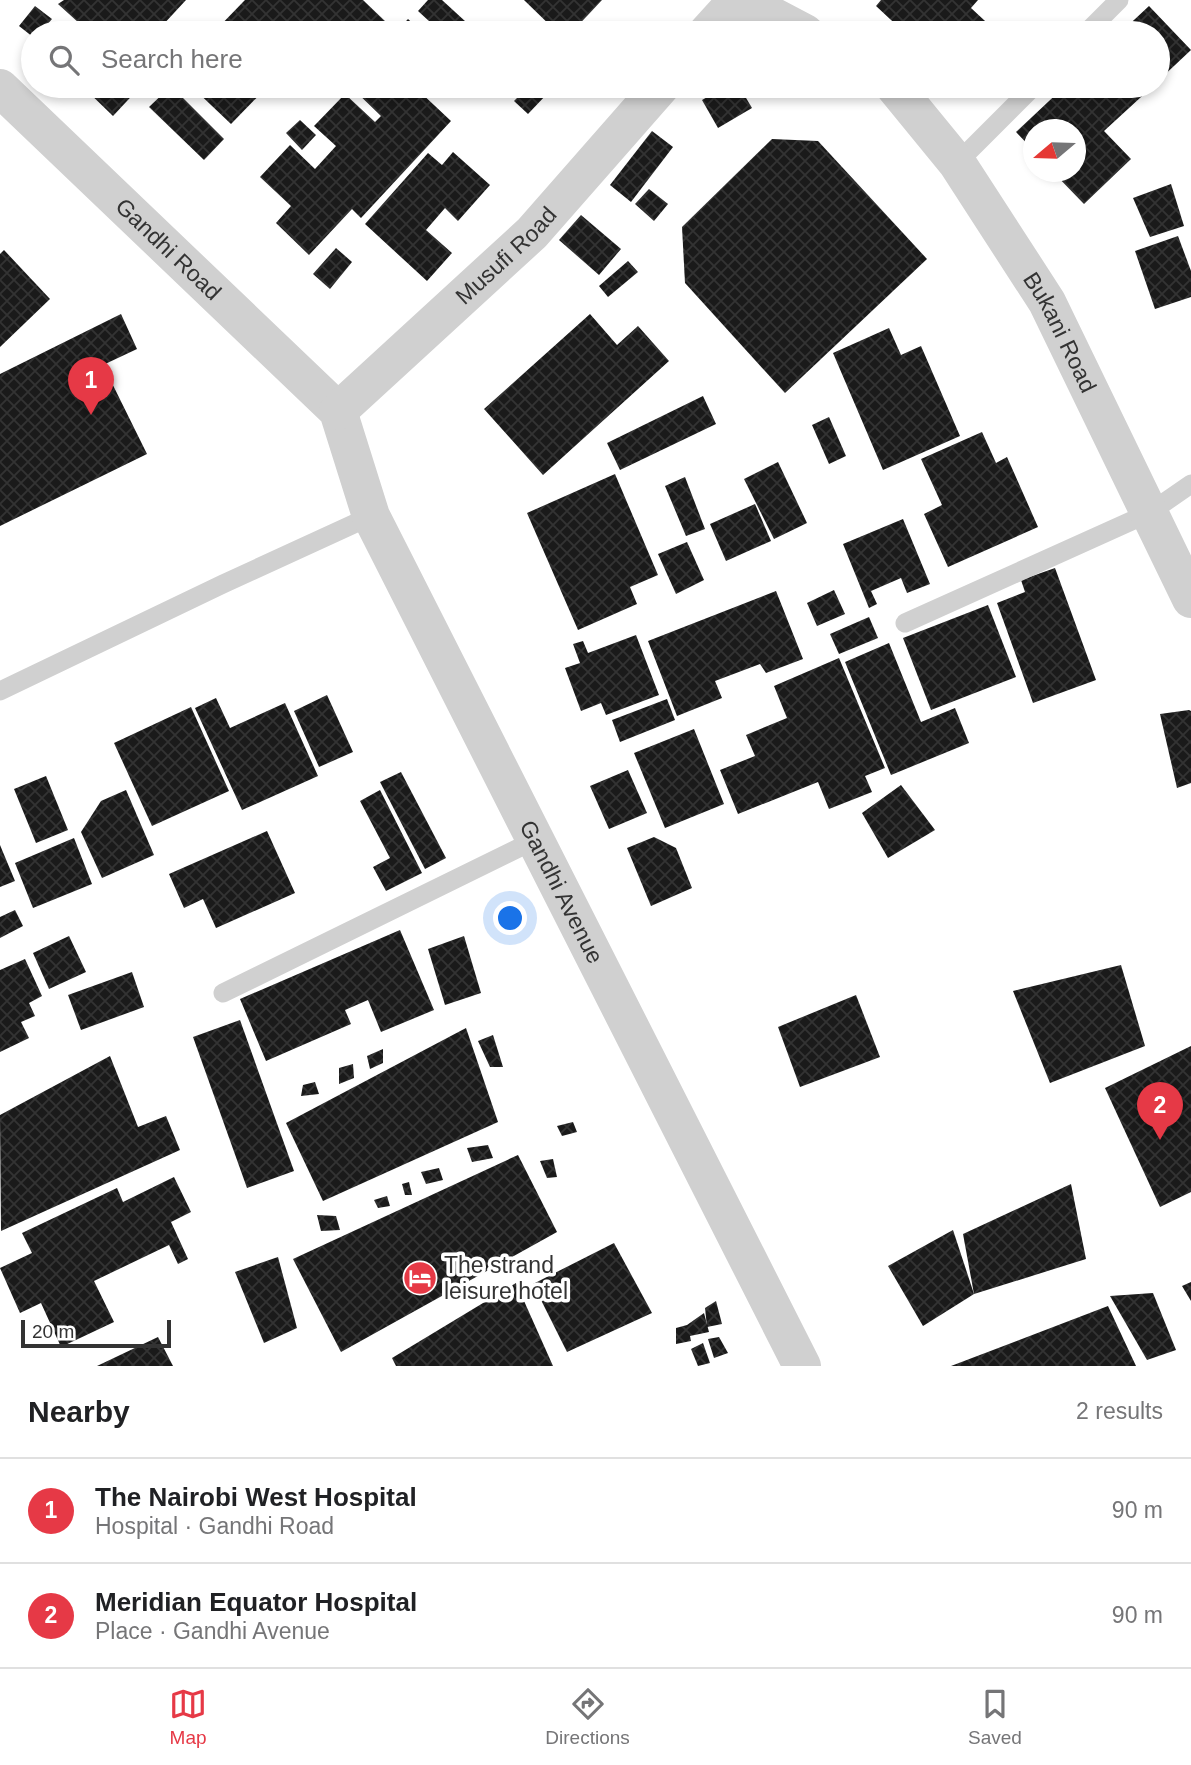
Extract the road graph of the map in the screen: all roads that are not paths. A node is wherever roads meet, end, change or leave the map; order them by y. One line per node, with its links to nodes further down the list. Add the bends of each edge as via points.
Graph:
1 (737, 0): 4 (street)
2 (742, 0): 5 (street)
3 (1119, 0): 6 (lane)
4 (718, 21)
5 (782, 21)
6 (1098, 21)
7 (0, 88): 12 (street, Gandhi Road)
8 (650, 98): 12 (street, Musufi Road, via 532,233)
9 (904, 98): 11 (street, Bukani Road)
10 (1022, 98): 11 (lane)
11 (957, 163): 14 (street, Bukani Road, via 1047,302)
12 (338, 411): 15 (street, Gandhi Avenue)
13 (1191, 484): 14 (lane)
14 (1149, 513): 16 (street, Bukani Road); 17 (lane)
15 (371, 516): 18 (lane); 19 (street, Gandhi Avenue)
16 (1191, 599)
17 (905, 623)
18 (0, 691)
19 (535, 840): 20 (lane); 21 (street, Gandhi Avenue)
20 (223, 993)
21 (802, 1366)

